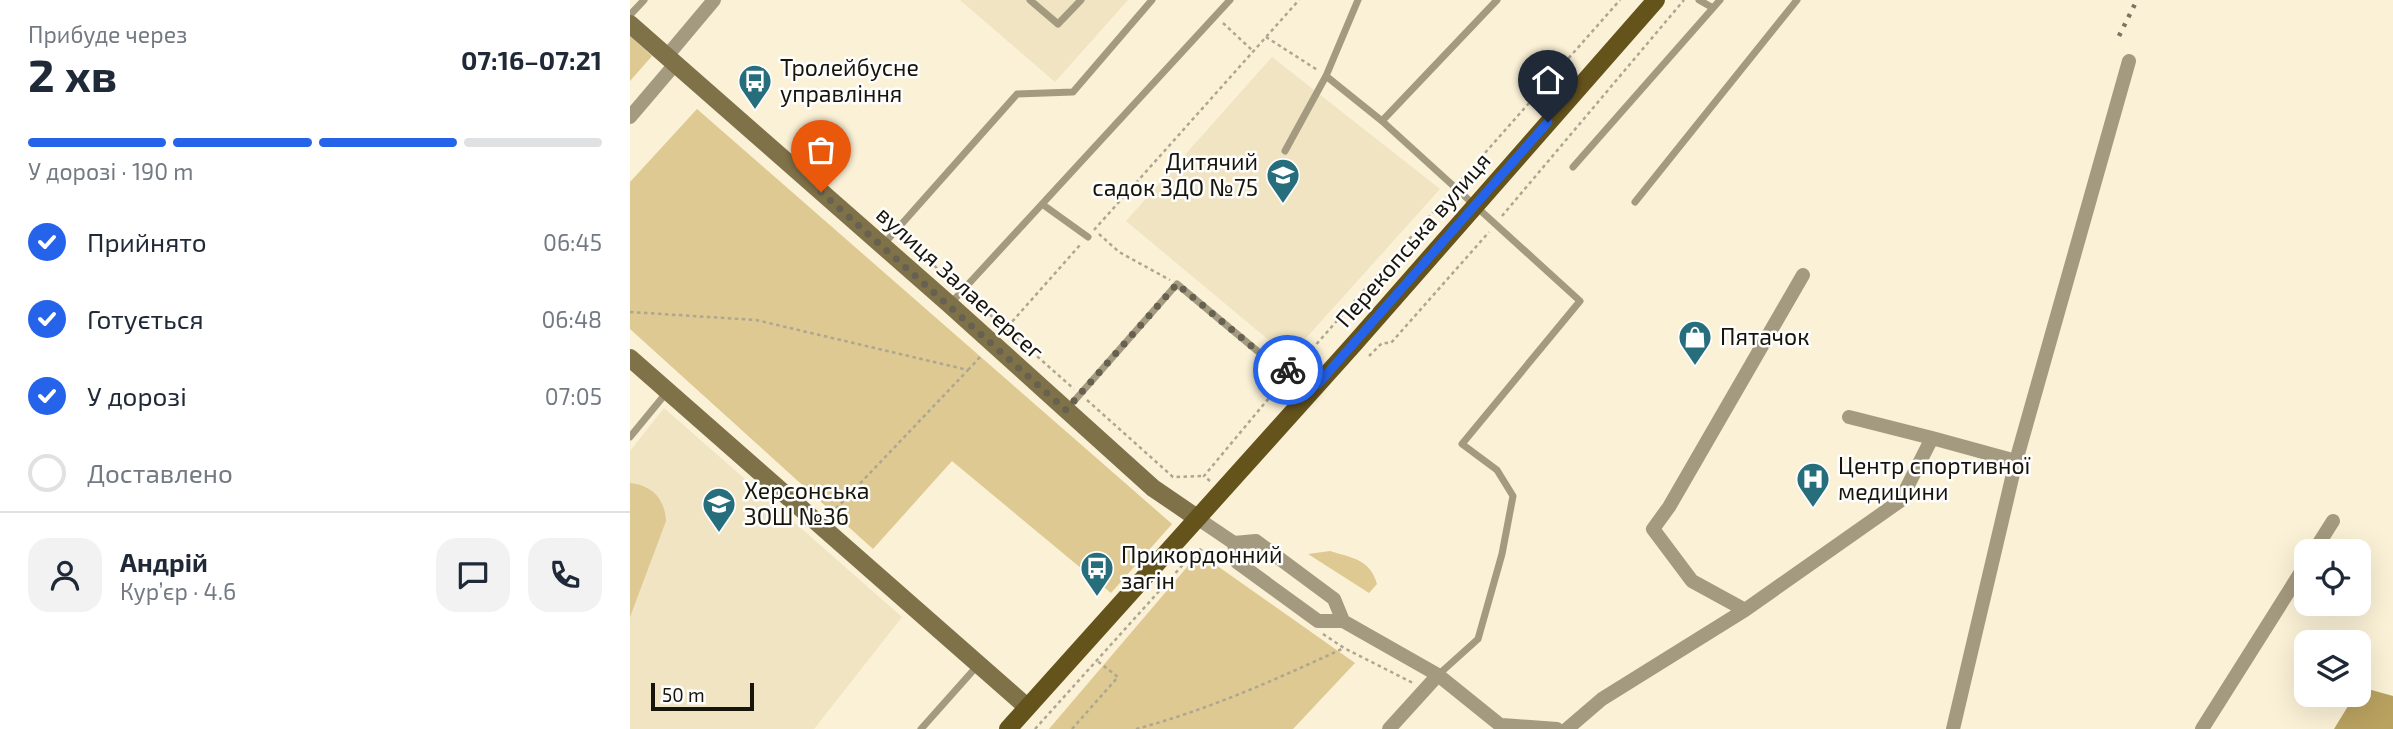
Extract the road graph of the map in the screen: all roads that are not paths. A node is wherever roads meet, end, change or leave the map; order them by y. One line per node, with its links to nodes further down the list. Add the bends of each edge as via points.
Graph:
1 (644, 0): 14 (lane)
2 (714, 0): 16 (street)
3 (1030, 0): 4 (lane, via 1058,24)
4 (1081, 0)
5 (1152, 0): 27 (lane, via 1073,92 1017,94)
6 (1230, 0): 24 (lane)
7 (1358, 0): 18 (lane)
8 (1497, 0): 20 (lane)
9 (1656, 0): 25 (main road, Перекопська вулиця)
10 (1699, 0): 13 (lane)
11 (1720, 0): 13 (lane)
12 (1797, 0): 23 (lane)
13 (1713, 8): 22 (lane)
14 (630, 15)
15 (630, 24): 16 (main road, вулиця Залаегерсег)
16 (672, 60): 19 (street); 27 (main road, вулиця Залаегерсег)
17 (2129, 61): 39 (street)
18 (1326, 76): 20 (lane); 21 (lane)
19 (630, 117)
20 (1382, 121): 25 (lane)
21 (1285, 151)
22 (1573, 167)
23 (1635, 202)
24 (1042, 204): 26 (lane); 29 (lane)
25 (1475, 204): 33 (main road, Перекопська вулиця); 48 (lane, via 1580,301 1462,444 1497,470 1513,496 1478,639)
26 (1091, 233)
27 (882, 246): 29 (main road, вулиця Залаегерсег)
28 (1803, 275): 45 (street, via 1653,529 1692,581)
29 (949, 304): 35 (main road, вулиця Залаегерсег)
30 (630, 358): 34 (main road)
31 (1276, 365): 32 (lane); 33 (lane); 35 (lane, via 1177,284)
32 (1260, 377)
33 (1318, 384): 40 (main road, Перекопська вулиця)
34 (668, 392): 37 (lane); 47 (main road)
35 (1066, 410): 40 (main road, вулиця Залаегерсег, via 1153,488)
36 (1849, 417): 38 (street)
37 (630, 437)
38 (1932, 438): 39 (street); 45 (street, via 1900,501)
39 (2016, 461): 56 (street)
40 (1197, 518): 43 (street); 49 (main road, Перекопська вулиця)
41 (2333, 521): 42 (street)
42 (2322, 539)
43 (1234, 543): 46 (street, via 1256,541 1334,598); 46 (street, via 1237,562 1318,621)
44 (2294, 583): 57 (street)
45 (1745, 610): 55 (street, via 1602,699)
46 (1343, 621): 48 (street)
47 (978, 666): 49 (main road); 51 (lane)
48 (1438, 675): 50 (street); 53 (street)
49 (1027, 707): 52 (main road, Перекопська вулиця)
50 (1503, 727): 54 (street)
51 (921, 729)
52 (1008, 729)
53 (1389, 729)
54 (1557, 729)
55 (1567, 729)
56 (1953, 729)
57 (2202, 729)

